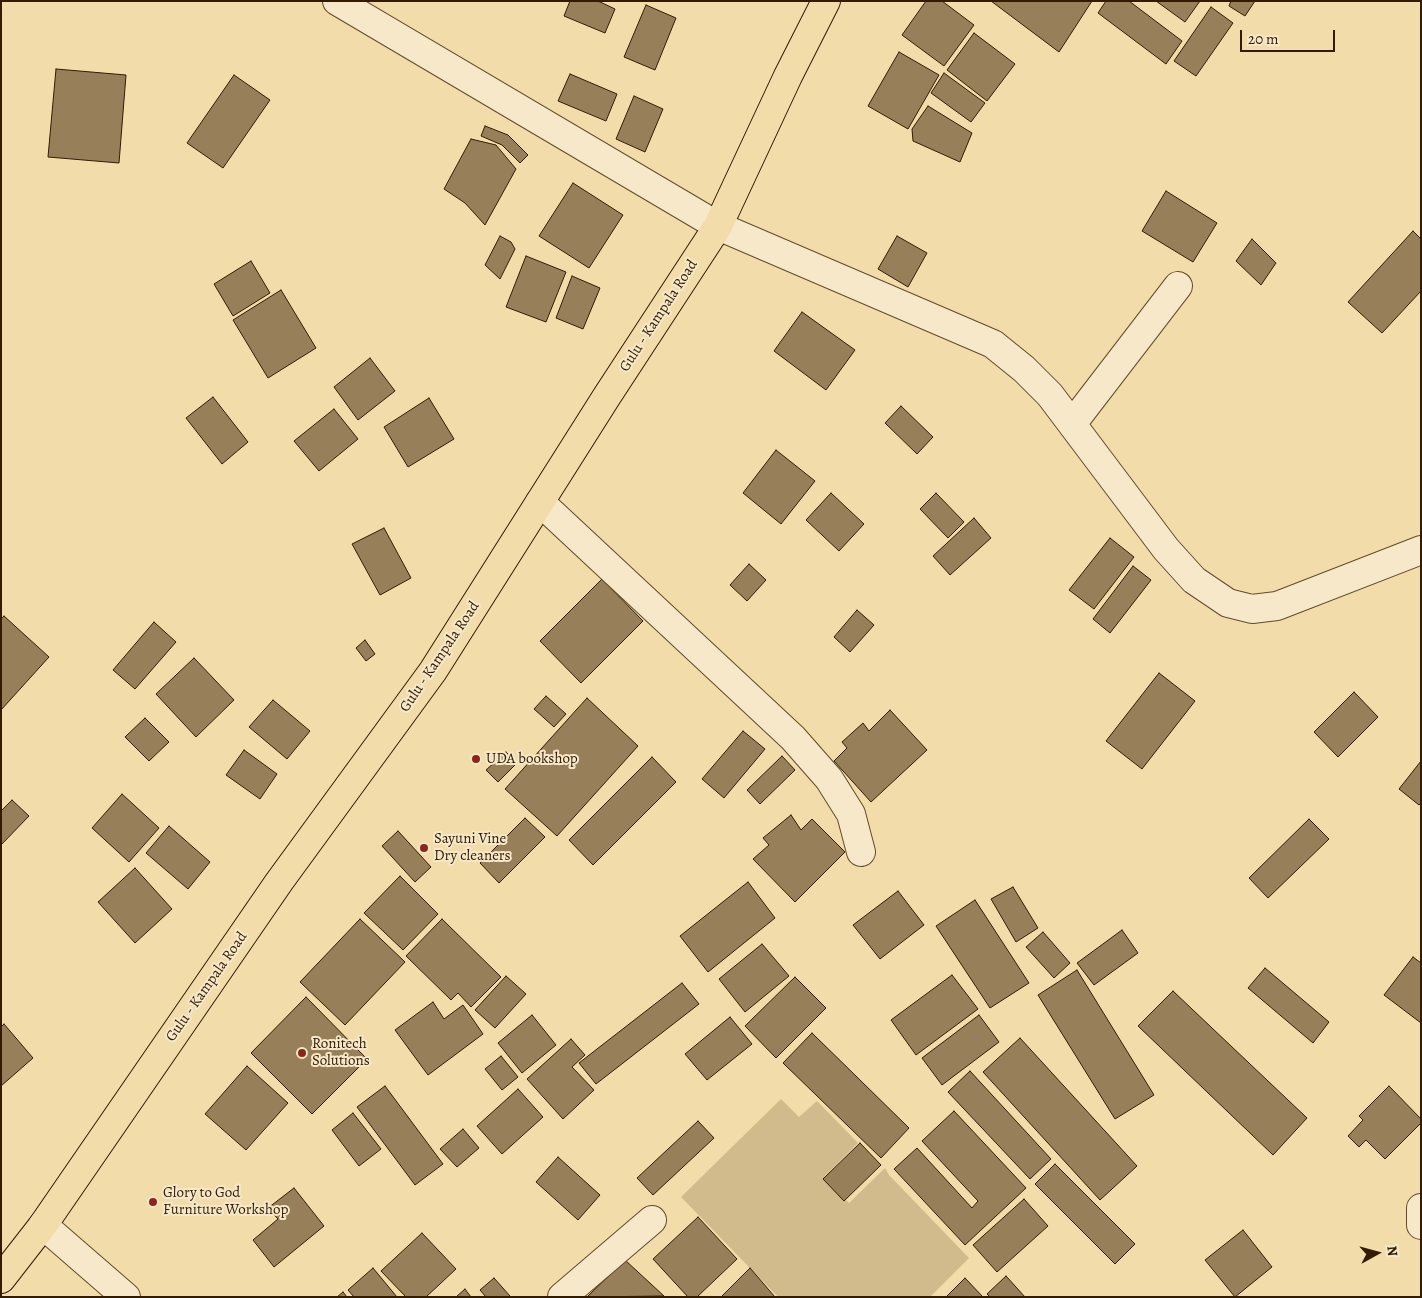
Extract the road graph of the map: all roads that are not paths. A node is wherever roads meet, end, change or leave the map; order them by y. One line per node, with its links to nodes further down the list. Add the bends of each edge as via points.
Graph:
1 (337, 1): 3 (street)
2 (826, 1): 3 (main road, Gulu - Kampala Road)
3 (718, 226): 5 (street, via 993,344 1050,395); 6 (main road, Gulu - Kampala Road)
4 (1178, 286): 5 (street)
5 (1072, 424): 7 (street, via 1166,548 1194,580 1228,603 1252,609 1277,606)
6 (540, 502): 8 (street, via 793,738 829,780 851,814); 11 (main road, Gulu - Kampala Road, via 433,671 280,882)
7 (1421, 550)
8 (861, 852)
9 (1421, 1208): 12 (street)
10 (652, 1220): 15 (street)
11 (43, 1225): 13 (main road, Gulu - Kampala Road); 14 (street)
12 (1421, 1225)
13 (1, 1279)
14 (126, 1297)
15 (562, 1297)

